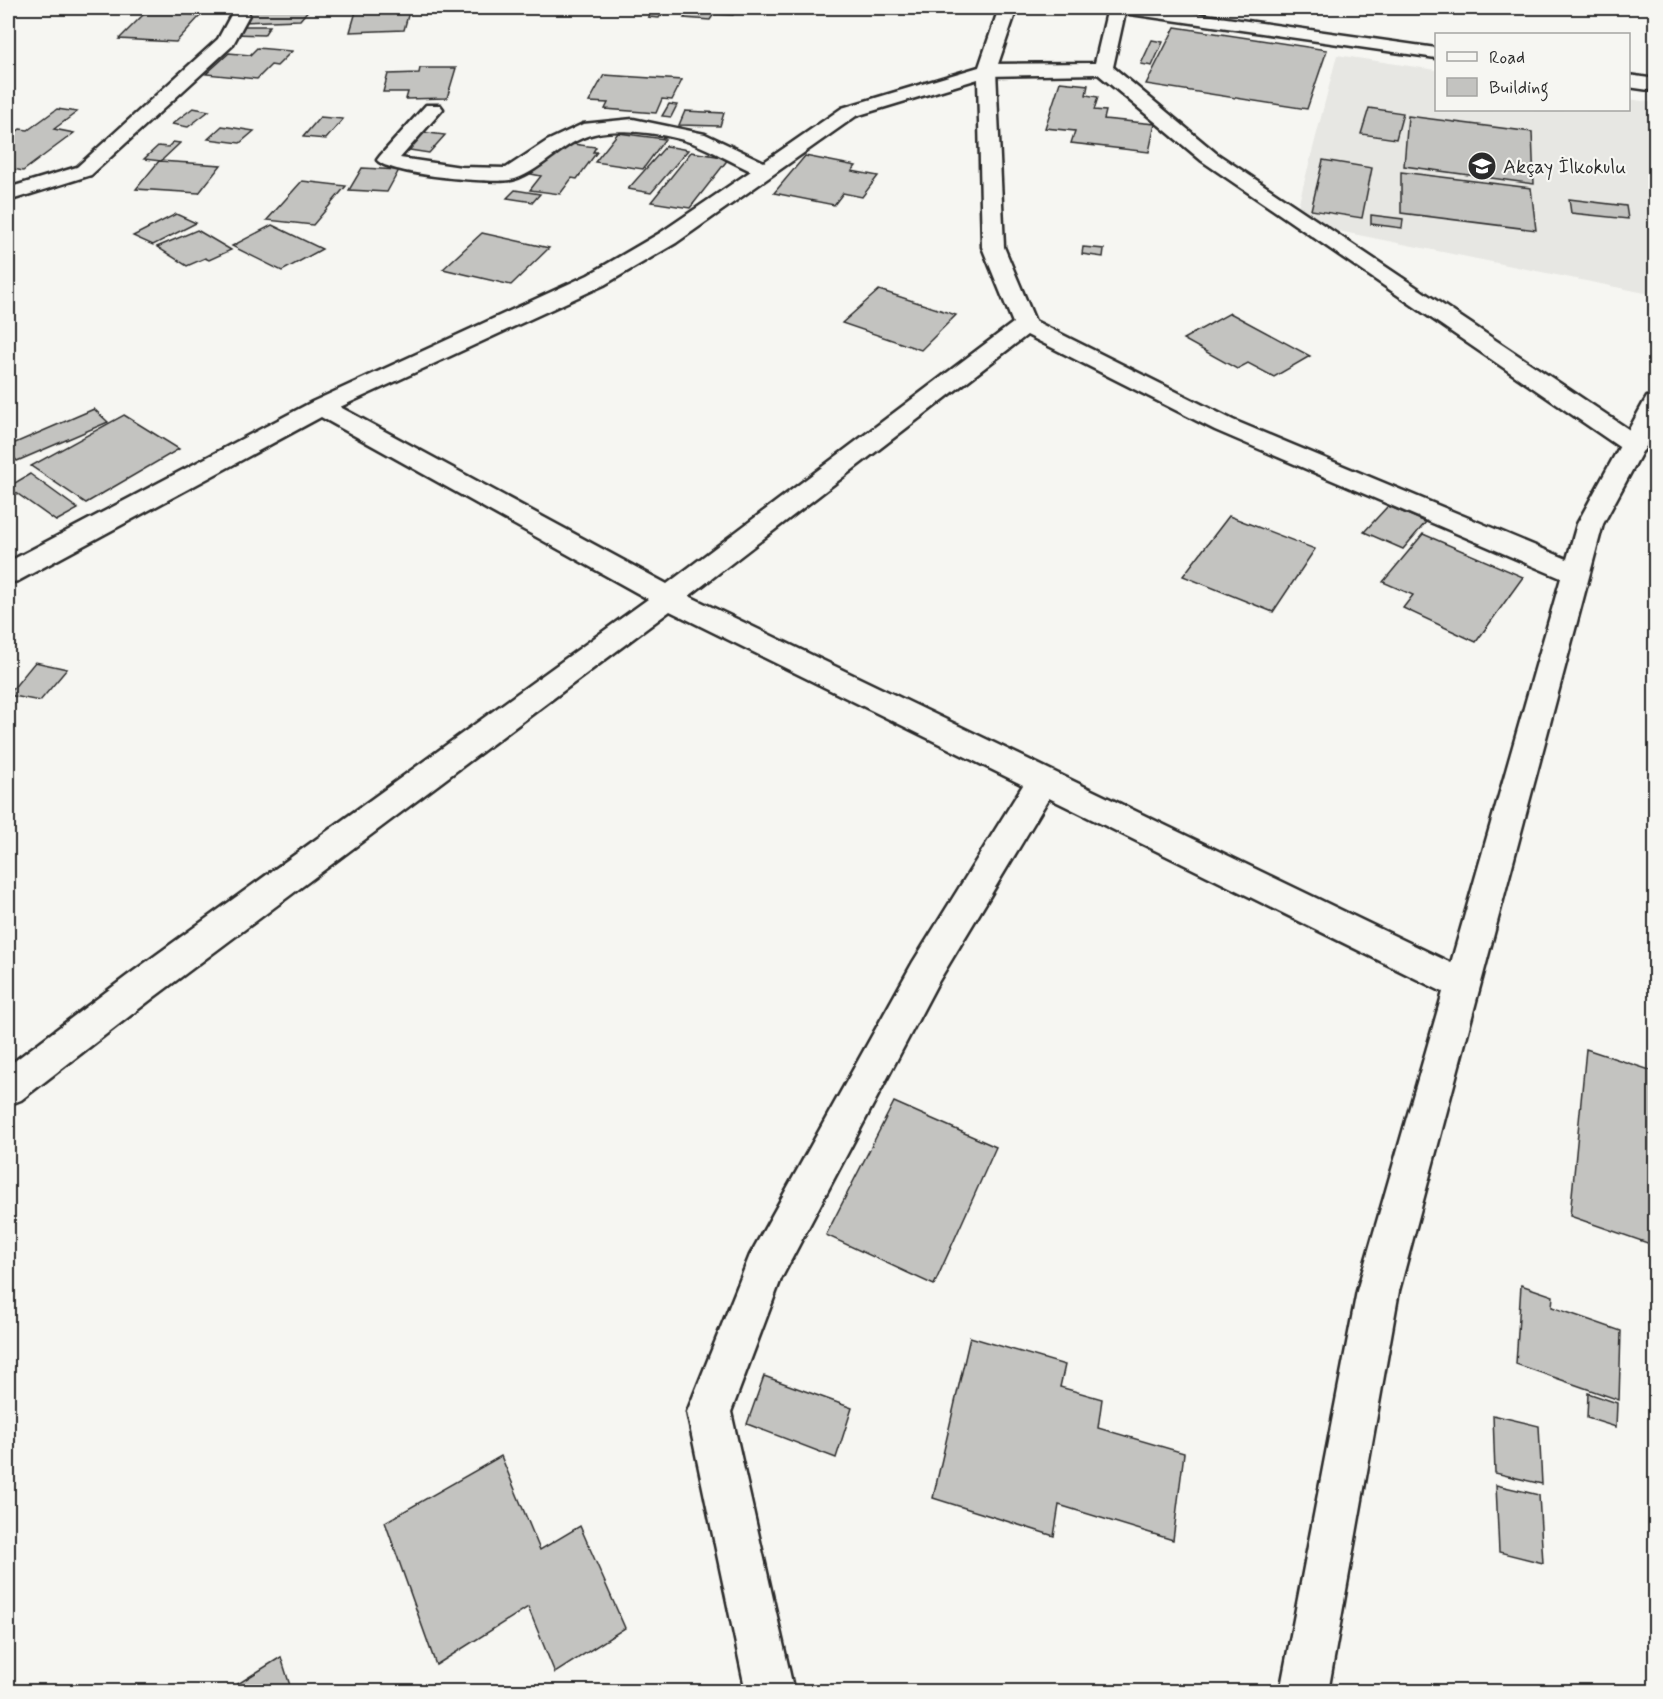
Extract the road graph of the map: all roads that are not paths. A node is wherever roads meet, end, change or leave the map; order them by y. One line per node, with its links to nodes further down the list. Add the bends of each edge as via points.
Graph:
1 (236, 8): 12 (street, via 240,15 226,42 84,171)
2 (1008, 8): 7 (street)
3 (1118, 8): 6 (street)
4 (1123, 8): 5 (street)
5 (1435, 53)
6 (1103, 68): 7 (street); 16 (street, via 1209,157)
7 (987, 70): 11 (street, via 849,112); 13 (street, via 993,247)
8 (1630, 81): 9 (street)
9 (1656, 85)
10 (433, 108): 11 (street, via 387,159 451,172 509,174 590,128 633,125 698,138)
11 (766, 170): 15 (street, via 668,238 596,280)
12 (8, 195)
13 (1025, 325): 18 (street, via 1224,425); 19 (street)
14 (1656, 402): 16 (street)
15 (321, 407): 17 (street); 19 (street)
16 (1634, 445): 18 (street, via 1590,524)
17 (8, 573)
18 (1575, 573): 21 (street)
19 (669, 597): 20 (street); 22 (street, via 140,987)
20 (1043, 780): 21 (street); 23 (street, via 925,973 764,1269 709,1412)
21 (1462, 985): 24 (street, via 1378,1291)
22 (8, 1089)
23 (770, 1692)
24 (1304, 1692)

